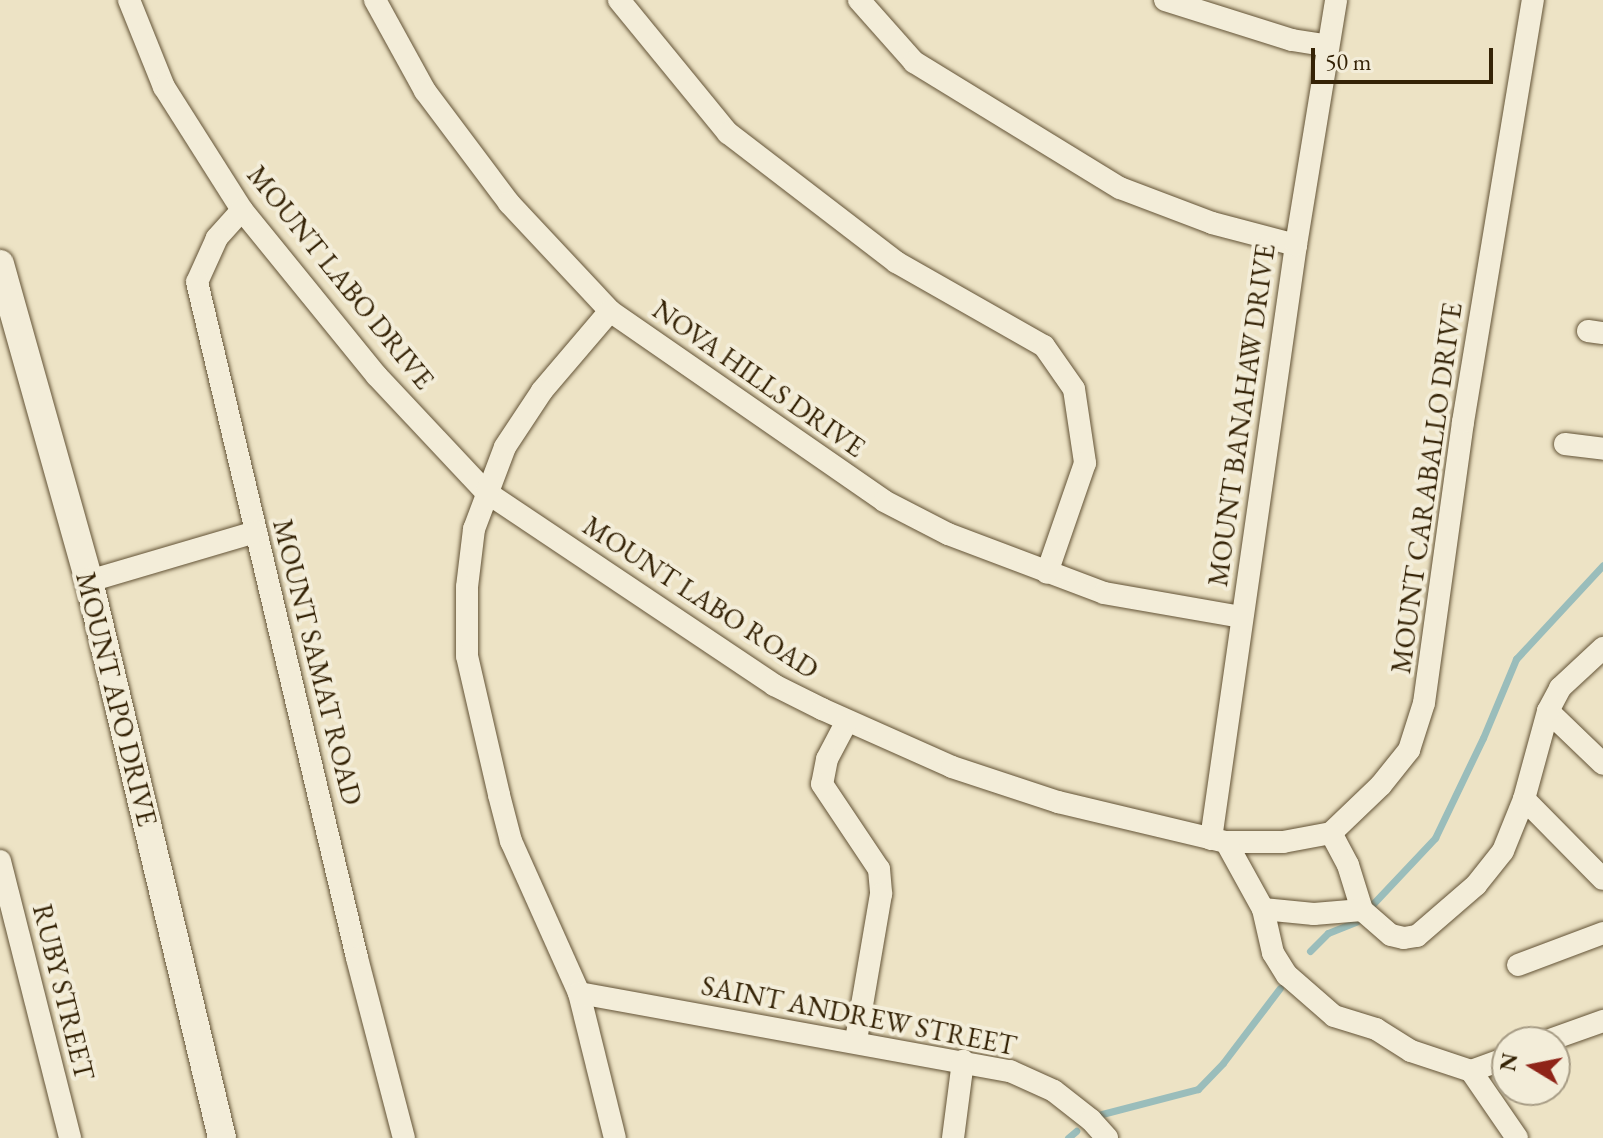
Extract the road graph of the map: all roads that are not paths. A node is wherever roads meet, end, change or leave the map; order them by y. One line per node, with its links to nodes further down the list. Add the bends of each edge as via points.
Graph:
1 (129, 0): 9 (street, MOUNT LABO DRIVE, via 164,87)
2 (375, 0): 12 (street, NOVA HILLS DRIVE, via 425,91 509,203)
3 (619, 0): 17 (street, via 728,133 896,262 1044,346 1074,389 1085,463)
4 (859, 0): 10 (street, via 914,62 1120,188 1212,223)
5 (1165, 0): 8 (street, via 1292,40)
6 (1336, 0): 8 (street, MOUNT BANAHAW DRIVE)
7 (1533, 0): 25 (street, MOUNT CARABALLO DRIVE, via 1463,422 1424,703 1409,750)
8 (1328, 46): 10 (street, MOUNT BANAHAW DRIVE)
9 (242, 210): 15 (street, MOUNT LABO DRIVE, via 377,376); 16 (street, MOUNT SAMAT ROAD, via 217,238 197,282)
10 (1296, 245): 19 (street, MOUNT BANAHAW DRIVE)
11 (0, 264): 18 (street, MOUNT APO DRIVE)
12 (610, 311): 15 (street, via 542,391 505,447); 17 (street, NOVA HILLS DRIVE, via 884,501 948,534)
13 (1565, 444): 14 (street)
14 (1603, 449)
15 (486, 492): 22 (street, MOUNT LABO ROAD, via 774,685); 33 (street, via 474,529 467,587 467,656 511,841)
16 (256, 532): 18 (street); 42 (street, MOUNT SAMAT ROAD)
17 (1047, 573): 19 (street, NOVA HILLS DRIVE, via 1104,593)
18 (89, 581): 41 (street, MOUNT APO DRIVE)
19 (1242, 617): 26 (street, MOUNT BANAHAW DRIVE)
20 (1603, 648): 21 (street, via 1560,688)
21 (1548, 711): 23 (street); 24 (street)
22 (847, 721): 26 (street, MOUNT LABO ROAD, via 952,767 1058,802); 36 (street, via 827,759 822,784 879,869 881,894)
23 (1601, 758)
24 (1524, 799): 28 (street); 30 (street, via 1503,851 1476,885 1417,936 1391,935)
25 (1331, 833): 26 (street, via 1283,842); 30 (street)
26 (1218, 841): 29 (street)
27 (0, 861): 40 (street, RUBY STREET)
28 (1603, 879)
29 (1263, 909): 30 (street, via 1314,914); 39 (street, via 1273,953 1287,975 1334,1016)
30 (1362, 910)
31 (1603, 933): 32 (street)
32 (1518, 965)
33 (579, 993): 36 (street, SAINT ANDREW STREET); 43 (street)
34 (1603, 1021): 35 (street)
35 (1571, 1032)
36 (856, 1041): 37 (street, SAINT ANDREW STREET)
37 (963, 1061): 44 (street); 45 (street, SAINT ANDREW STREET, via 1010,1071 1054,1091)
38 (1491, 1064): 39 (street)
39 (1471, 1071): 46 (street)
40 (70, 1138)
41 (222, 1138)
42 (404, 1138)
43 (615, 1138)
44 (953, 1138)
45 (1107, 1138)
46 (1517, 1138)

